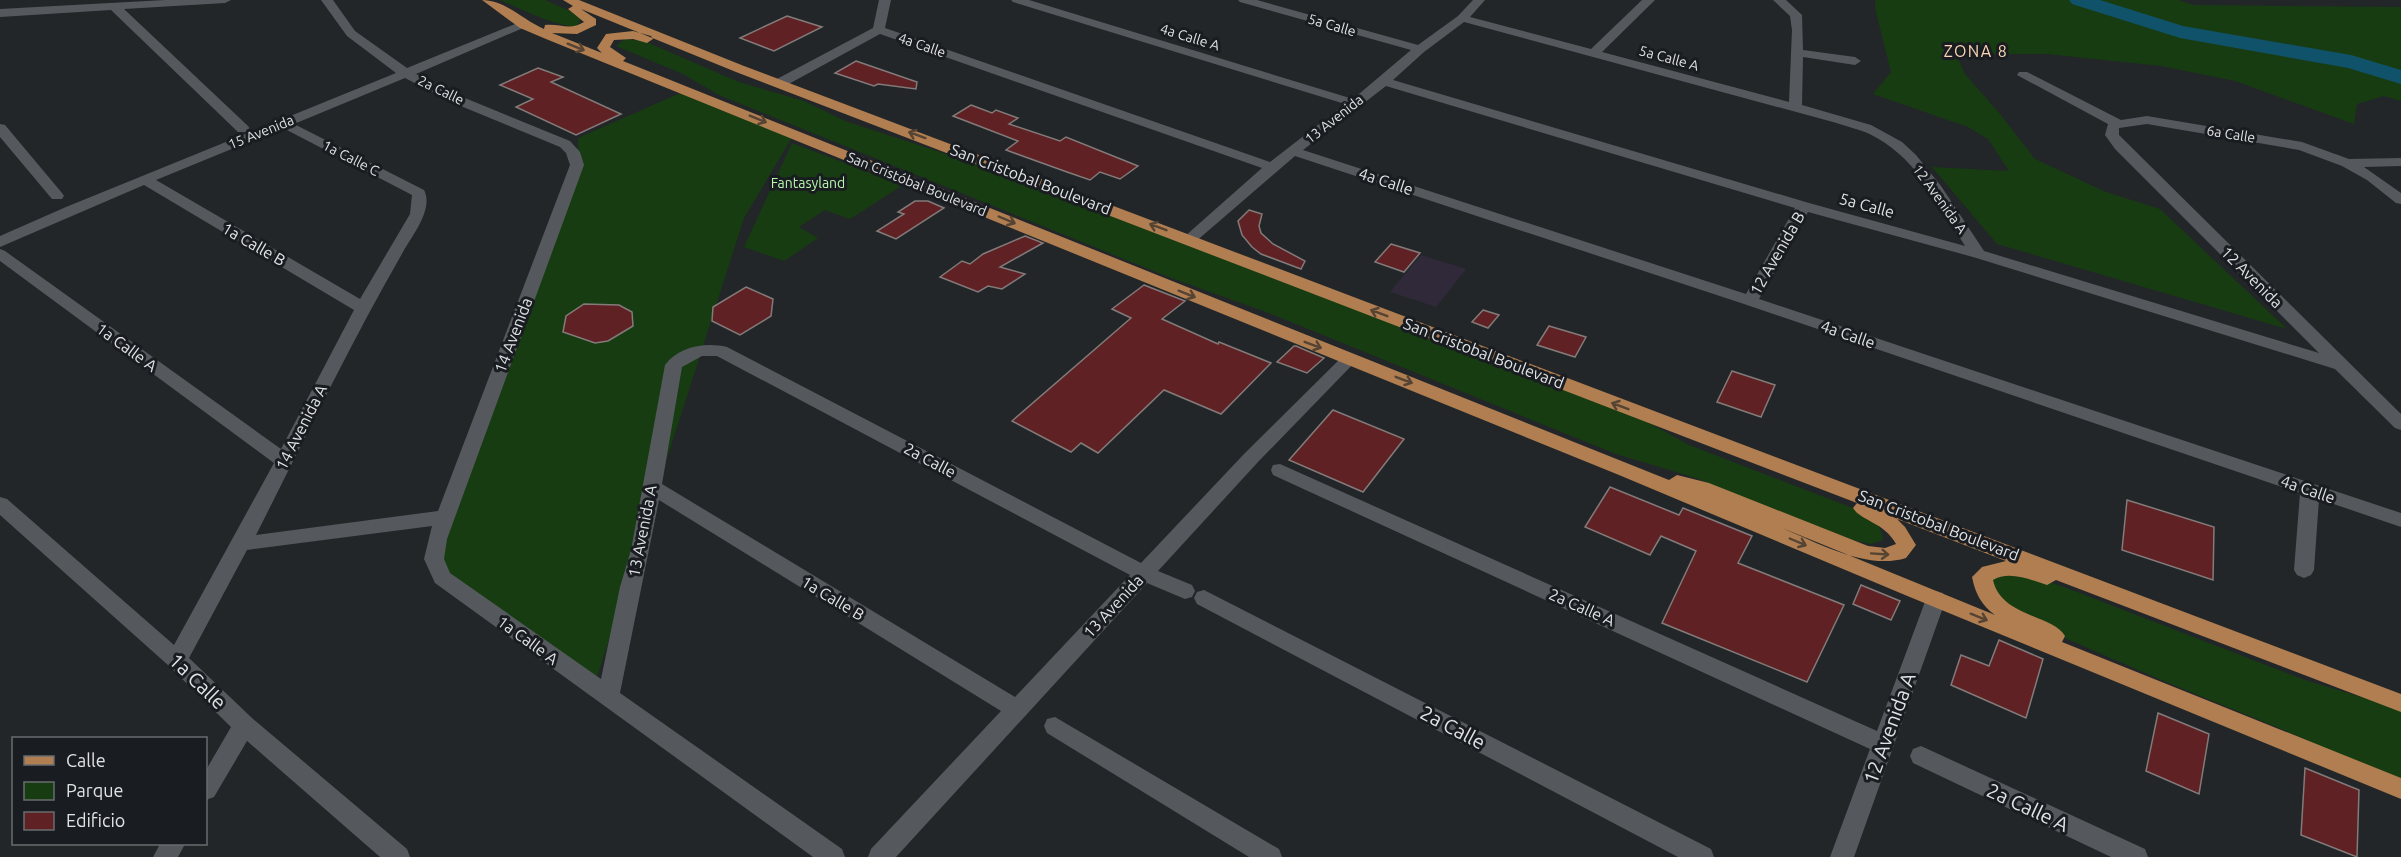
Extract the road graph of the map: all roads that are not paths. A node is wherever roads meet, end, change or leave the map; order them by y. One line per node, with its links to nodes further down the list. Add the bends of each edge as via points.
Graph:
1 (225, 0): 13 (street)
2 (327, 0): 24 (street, 2a Calle, via 354,36)
3 (557, 0): 11 (main road, via 592,22 580,30 559,32)
4 (569, 0): 23 (main road, San Cristobal Boulevard)
5 (885, 0): 18 (street)
6 (1017, 0): 14 (street, 4a Calle A)
7 (1056, 0): 14 (street)
8 (1244, 0): 19 (street, 5a Calle)
9 (1648, 0): 21 (street)
10 (1779, 0): 20 (street, via 1796,15)
11 (489, 1): 17 (main road, San Cristóbal Boulevard)
12 (1475, 1): 16 (street, 13 Avenida)
13 (116, 7): 15 (street); 34 (street)
14 (1043, 8): 29 (street, 4a Calle A)
15 (0, 14)
16 (1462, 18): 19 (street, 13 Avenida); 21 (street, 5a Calle A)
17 (524, 25): 24 (street, 15 Avenida); 28 (main road, San Cristóbal Boulevard, one-way to 28)
18 (879, 30): 27 (street); 40 (street, 4a Calle)
19 (1420, 49): 26 (street, 13 Avenida)
20 (1798, 52): 22 (street); 30 (street)
21 (1594, 53): 30 (street, 5a Calle A)
22 (1855, 61)
23 (740, 69): 27 (main road, San Cristobal Boulevard); 28 (main road, via 633,35 610,37 604,42 603,48 608,52)
24 (406, 73): 31 (street, 15 Avenida); 37 (street, 2a Calle, via 565,144)
25 (2023, 75): 32 (street)
26 (1384, 81): 29 (street, 13 Avenida); 45 (street, 5a Calle)
27 (780, 82): 46 (main road, San Cristobal Boulevard, one-way to 27)
28 (709, 100): 52 (main road, San Cristóbal Boulevard, one-way to 52)
29 (1354, 103): 36 (street, 13 Avenida)
30 (1795, 108): 35 (street, 5a Calle A)
31 (283, 123): 41 (street, 15 Avenida); 42 (street, 1a Calle C)
32 (2115, 125): 39 (street, 6a Calle, via 2147,120 2302,146); 54 (street, 12 Avenida, via 2112,135 2120,146)
33 (0, 128): 43 (street)
34 (243, 129)
35 (1867, 129): 49 (street, 12 Avenida A, via 1902,149)
36 (1293, 151): 40 (street, 13 Avenida); 50 (street, 4a Calle)
37 (573, 152): 63 (street, 14 Avenida, via 576,165)
38 (2401, 162): 39 (street)
39 (2347, 163): 44 (street)
40 (1272, 167): 46 (street, 13 Avenida)
41 (145, 180): 47 (street, 15 Avenida); 51 (street, 1a Calle B)
42 (418, 193): 51 (street, 14 Avenida A, via 417,214)
43 (57, 196)
44 (2401, 200)
45 (1804, 206): 49 (street, 5a Calle); 50 (street, 12 Avenida B)
46 (1189, 240): 55 (main road, San Cristobal Boulevard, one-way to 46)
47 (0, 242)
48 (0, 254): 57 (street, 1a Calle A)
49 (1978, 254): 54 (street, 5a Calle)
50 (1750, 301): 61 (street, 4a Calle)
51 (363, 308): 57 (street, 14 Avenida A)
52 (1350, 359): 59 (main road, one-way to 59); 67 (street, 13 Avenida)
53 (674, 365): 60 (street, 13 Avenida A); 67 (street, 2a Calle, via 687,353 721,351)
54 (2341, 365): 56 (street, 12 Avenida)
55 (1657, 420): 59 (main road, one-way to 55, via 1702,488 1866,553 1899,554 1906,545 1901,532 1887,519 1704,447); 71 (main road, San Cristobal Boulevard)
56 (2401, 423)
57 (284, 461): 65 (street, 14 Avenida A)
58 (1280, 470): 75 (street, 2a Calle A)
59 (1626, 470): 68 (main road, one-way to 68)
60 (651, 486): 70 (street, 13 Avenida A); 72 (street, 1a Calle B)
61 (2310, 490): 64 (street, 4a Calle); 66 (street)
62 (0, 504): 69 (street, 1a Calle)
63 (444, 517): 65 (street); 70 (street, 1a Calle A, via 434,559 442,578)
64 (2401, 520)
65 (241, 544): 69 (street, 14 Avenida A)
66 (2304, 570)
67 (1143, 573): 72 (street, 13 Avenida); 83 (street, 2a Calle, via 1195,595)
68 (1936, 599): 75 (street, 12 Avenida A); 77 (main road, one-way to 77)
69 (177, 660): 73 (street, 1a Calle)
70 (608, 697): 80 (street, 1a Calle A)
71 (2400, 702): 77 (main road, via 2318,680 2032,572 2008,568 1990,570 1982,577 1982,587 1990,600 2061,640)
72 (1016, 709): 81 (street, 13 Avenida)
73 (244, 725): 78 (street); 79 (street, 1a Calle)
74 (1055, 726): 82 (street)
75 (1883, 744): 84 (street, 12 Avenida A)
76 (1921, 756): 85 (street, 2a Calle A)
77 (2396, 787)
78 (207, 788)
79 (398, 857)
80 (833, 857)
81 (880, 857)
82 (1270, 857)
83 (1702, 857)
84 (1842, 857)
85 (2136, 857)

